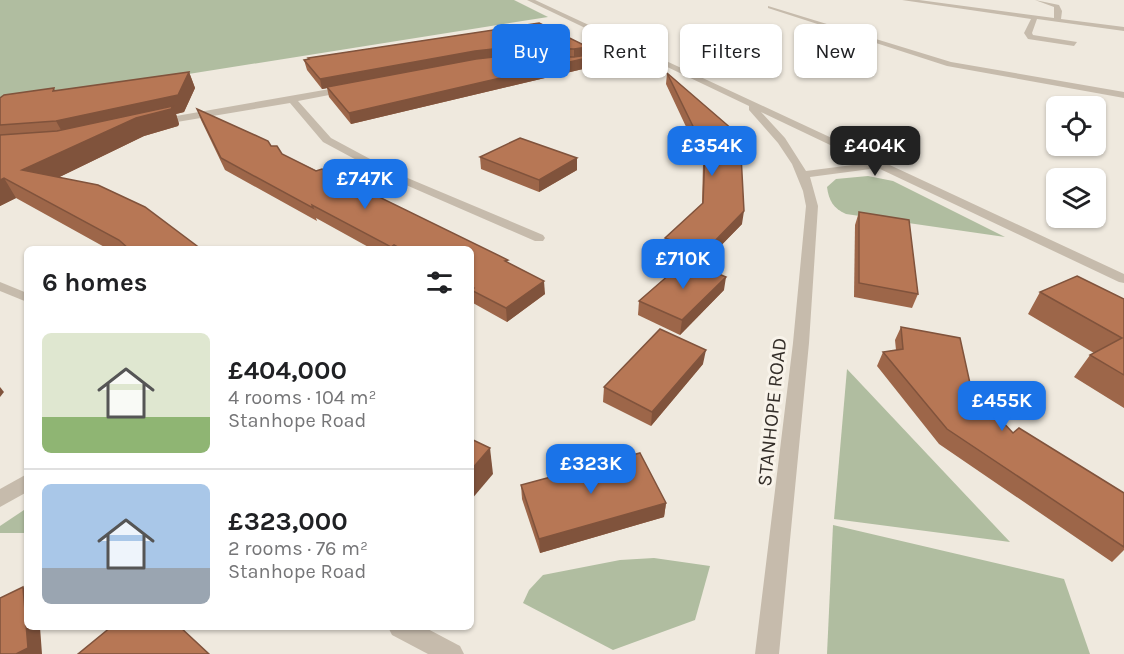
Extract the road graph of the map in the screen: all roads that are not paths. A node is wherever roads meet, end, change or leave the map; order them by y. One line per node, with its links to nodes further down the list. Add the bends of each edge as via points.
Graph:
1 (530, 0): 7 (street)
2 (905, 0): 5 (street)
3 (1038, 0): 6 (street, via 1057,6)
4 (770, 7): 14 (street, via 940,62)
5 (1035, 17): 6 (street); 9 (street, via 1028,33 1031,37)
6 (1057, 20): 8 (street)
7 (582, 24)
8 (1124, 29)
9 (1074, 44)
10 (582, 62): 11 (street)
11 (574, 63)
12 (668, 65): 16 (street)
13 (356, 88): 15 (street)
14 (1124, 95)
15 (292, 100): 17 (street); 20 (street, via 327,140 394,176)
16 (743, 100): 18 (street); 19 (street, STANHOPE ROAD, via 778,134)
17 (148, 125)
18 (881, 164): 19 (street); 21 (street)
19 (803, 175): 28 (street, STANHOPE ROAD, via 812,206)
20 (539, 238)
21 (1124, 279)
22 (0, 286): 23 (street)
23 (24, 297)
24 (24, 484): 25 (street)
25 (0, 499)
26 (406, 630): 27 (street)
27 (452, 654)
28 (768, 654)

